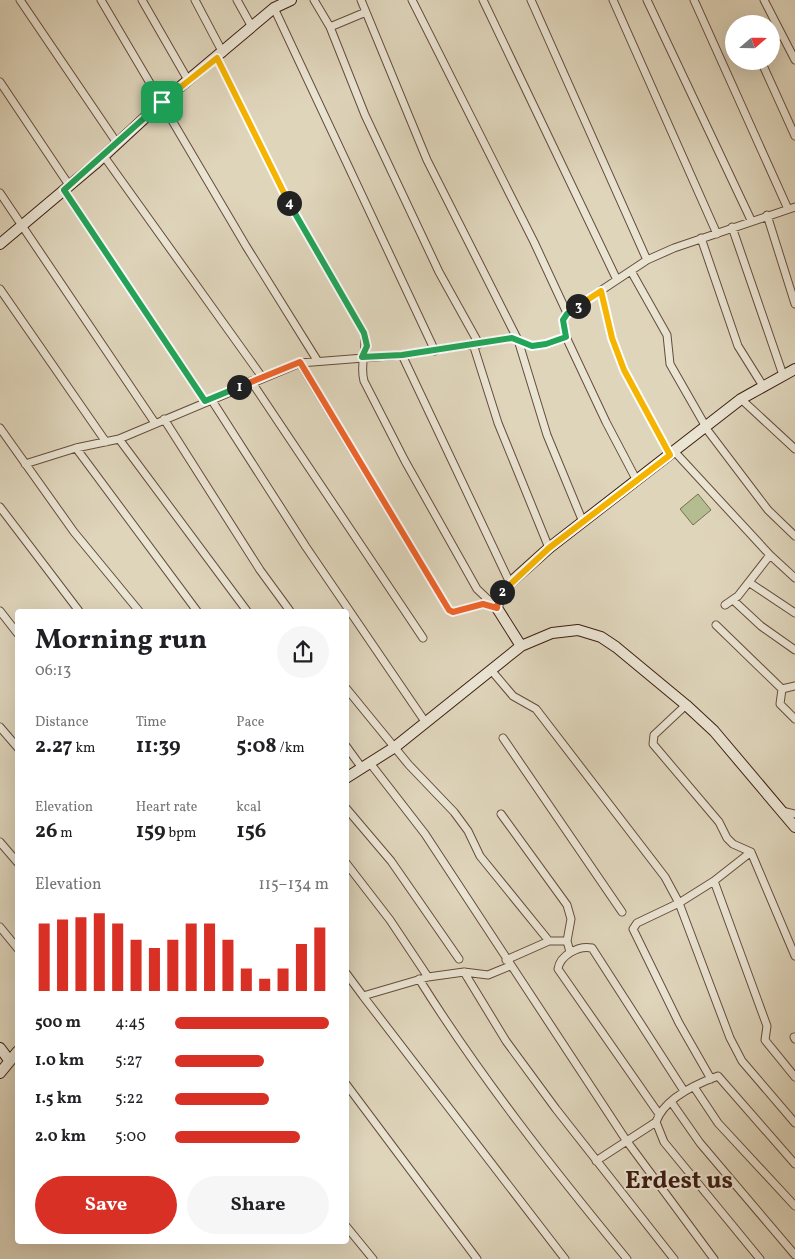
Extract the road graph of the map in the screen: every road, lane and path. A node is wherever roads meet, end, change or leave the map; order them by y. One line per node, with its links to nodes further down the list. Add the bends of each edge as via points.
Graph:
1 (20, 0): 29 (street)
2 (101, 0): 27 (street)
3 (142, 0): 25 (street)
4 (195, 0): 22 (street)
5 (237, 0): 19 (street)
6 (291, 0): 16 (street)
7 (314, 0): 20 (street)
8 (361, 0): 17 (street)
9 (412, 0): 47 (street)
10 (483, 0): 43 (street)
11 (531, 0): 41 (street)
12 (613, 0): 38 (street)
13 (647, 0): 35 (street)
14 (694, 0): 33 (street)
15 (764, 0): 18 (street)
16 (277, 4): 19 (street); 51 (street)
17 (366, 12): 20 (street); 49 (street, via 427,160)
18 (771, 15)
19 (252, 27): 22 (street)
20 (330, 27): 50 (street, via 365,115)
21 (780, 35): 23 (street)
22 (220, 55): 25 (street); 53 (street, via 289,203 364,333 367,346)
23 (795, 60)
24 (765, 70): 28 (street)
25 (188, 80): 27 (street)
26 (0, 82): 31 (street)
27 (162, 102): 29 (street); 54 (street)
28 (795, 136)
29 (117, 143): 30 (street)
30 (103, 155): 31 (street); 58 (street)
31 (66, 188): 37 (street); 61 (street)
32 (0, 193): 37 (street)
33 (791, 208): 34 (street)
34 (767, 215): 35 (street); 46 (street)
35 (751, 220): 36 (street)
36 (732, 227): 38 (street); 57 (street)
37 (22, 228): 40 (street); 64 (street)
38 (717, 234): 39 (street)
39 (701, 238): 41 (street); 60 (street, via 738,346)
40 (0, 244)
41 (647, 260): 42 (street)
42 (631, 271): 43 (street); 65 (street, via 667,335 670,364)
43 (617, 280): 45 (street)
44 (0, 289): 68 (street)
45 (601, 291): 47 (street); 71 (street, via 612,338 624,370)
46 (795, 304)
47 (567, 314): 48 (street, via 563,320)
48 (566, 337): 49 (street, via 532,346); 73 (street)
49 (518, 340): 50 (street, via 512,338); 75 (street, via 547,435)
50 (476, 344): 51 (street); 77 (street, via 498,423)
51 (435, 351): 52 (street)
52 (402, 355): 53 (street); 81 (street)
53 (362, 357): 54 (street); 84 (street, via 364,381 405,461 477,589)
54 (317, 360): 55 (street)
55 (300, 362): 58 (street); 84 (street, via 449,610 453,612 483,604)
56 (795, 369): 57 (street)
57 (783, 375): 60 (street)
58 (262, 377): 59 (street)
59 (251, 381): 61 (street); 96 (street)
60 (763, 386): 62 (street)
61 (208, 400): 63 (street); 90 (street)
62 (741, 400): 65 (street); 70 (street)
63 (164, 419): 64 (street); 89 (street)
64 (154, 423): 67 (street)
65 (705, 427): 71 (street); 76 (street, via 768,510)
66 (0, 428): 72 (street)
67 (119, 439): 68 (street); 88 (street)
68 (106, 442): 69 (street)
69 (76, 448): 72 (street); 87 (street)
70 (795, 449)
71 (672, 453): 73 (street); 78 (street)
72 (25, 464): 86 (street, via 74,532)
73 (637, 480): 75 (street)
74 (0, 507): 85 (street)
75 (583, 522): 77 (street)
76 (795, 536)
77 (549, 548): 81 (street)
78 (770, 555): 79 (street); 80 (street)
79 (795, 578)
80 (750, 582): 82 (street); 93 (street)
81 (510, 584): 84 (street, via 499,595)
82 (733, 600): 83 (street); 98 (street, via 761,626)
83 (725, 605)
84 (497, 608): 97 (street)
85 (77, 609)
86 (137, 609)
87 (196, 609)
88 (246, 609)
89 (289, 609)
90 (348, 609)
91 (349, 610): 105 (street)
92 (0, 611): 95 (street)
93 (795, 613)
94 (716, 625): 101 (street)
95 (15, 630)
96 (423, 638)
97 (521, 646): 99 (street); 103 (street, via 547,634 566,630 591,633 616,648)
98 (795, 650)
99 (491, 670): 105 (street); 123 (street, via 513,696 536,709 665,877)
100 (795, 686): 101 (street)
101 (782, 689): 104 (street, via 780,704)
102 (349, 692): 109 (street)
103 (686, 705): 113 (street, via 714,732); 119 (street, via 654,735 653,744 718,822 727,838)
104 (795, 719)
105 (426, 723): 109 (street)
106 (0, 727): 108 (street)
107 (503, 738): 124 (street)
108 (15, 744)
109 (395, 747): 111 (street); 126 (street, via 454,812 480,856)
110 (349, 749): 111 (street)
111 (366, 765): 112 (street); 132 (street, via 425,834)
112 (349, 776)
113 (782, 811): 116 (street); 117 (street)
114 (349, 812): 131 (street, via 391,861)
115 (501, 814): 127 (street, via 567,905 571,919)
116 (795, 814)
117 (795, 827)
118 (0, 842): 120 (street)
119 (751, 852): 122 (street); 130 (street)
120 (15, 860)
121 (349, 867): 135 (street)
122 (714, 881): 123 (street); 142 (street, via 767,1026 765,1040)
123 (678, 903): 143 (street, via 637,922 633,932); 150 (street, via 734,1046)
124 (622, 912)
125 (0, 927): 128 (street)
126 (549, 941): 127 (street); 132 (street)
127 (567, 941): 129 (street)
128 (15, 945)
129 (570, 952): 146 (street, via 592,948); 148 (street, via 560,961 558,969)
130 (795, 956)
131 (459, 959)
132 (508, 963): 133 (street, via 488,975); 151 (street)
133 (464, 972): 135 (street); 152 (street, via 506,1041)
134 (349, 976): 137 (street)
135 (428, 977): 136 (street)
136 (419, 979): 137 (street); 160 (street, via 460,1044 502,1101)
137 (363, 996): 159 (street)
138 (0, 1048): 140 (street)
139 (15, 1054): 140 (street)
140 (10, 1060): 141 (street)
141 (0, 1074)
142 (795, 1077)
143 (710, 1079): 144 (street); 153 (street, via 718,1076)
144 (694, 1087): 146 (street); 154 (street, via 718,1123)
145 (349, 1088): 158 (street)
146 (684, 1091): 147 (street)
147 (672, 1103): 148 (street); 156 (street, via 700,1143)
148 (659, 1114): 149 (street)
149 (656, 1122): 151 (street); 163 (street, via 664,1142)
150 (795, 1123)
151 (626, 1141): 152 (street); 162 (street)
152 (596, 1161): 161 (street)
153 (795, 1164)
154 (795, 1206)
155 (349, 1230): 157 (street)
156 (795, 1255)
157 (373, 1259)
158 (477, 1259)
159 (565, 1259)
160 (627, 1259)
161 (674, 1259)
162 (714, 1259)
163 (760, 1259)

